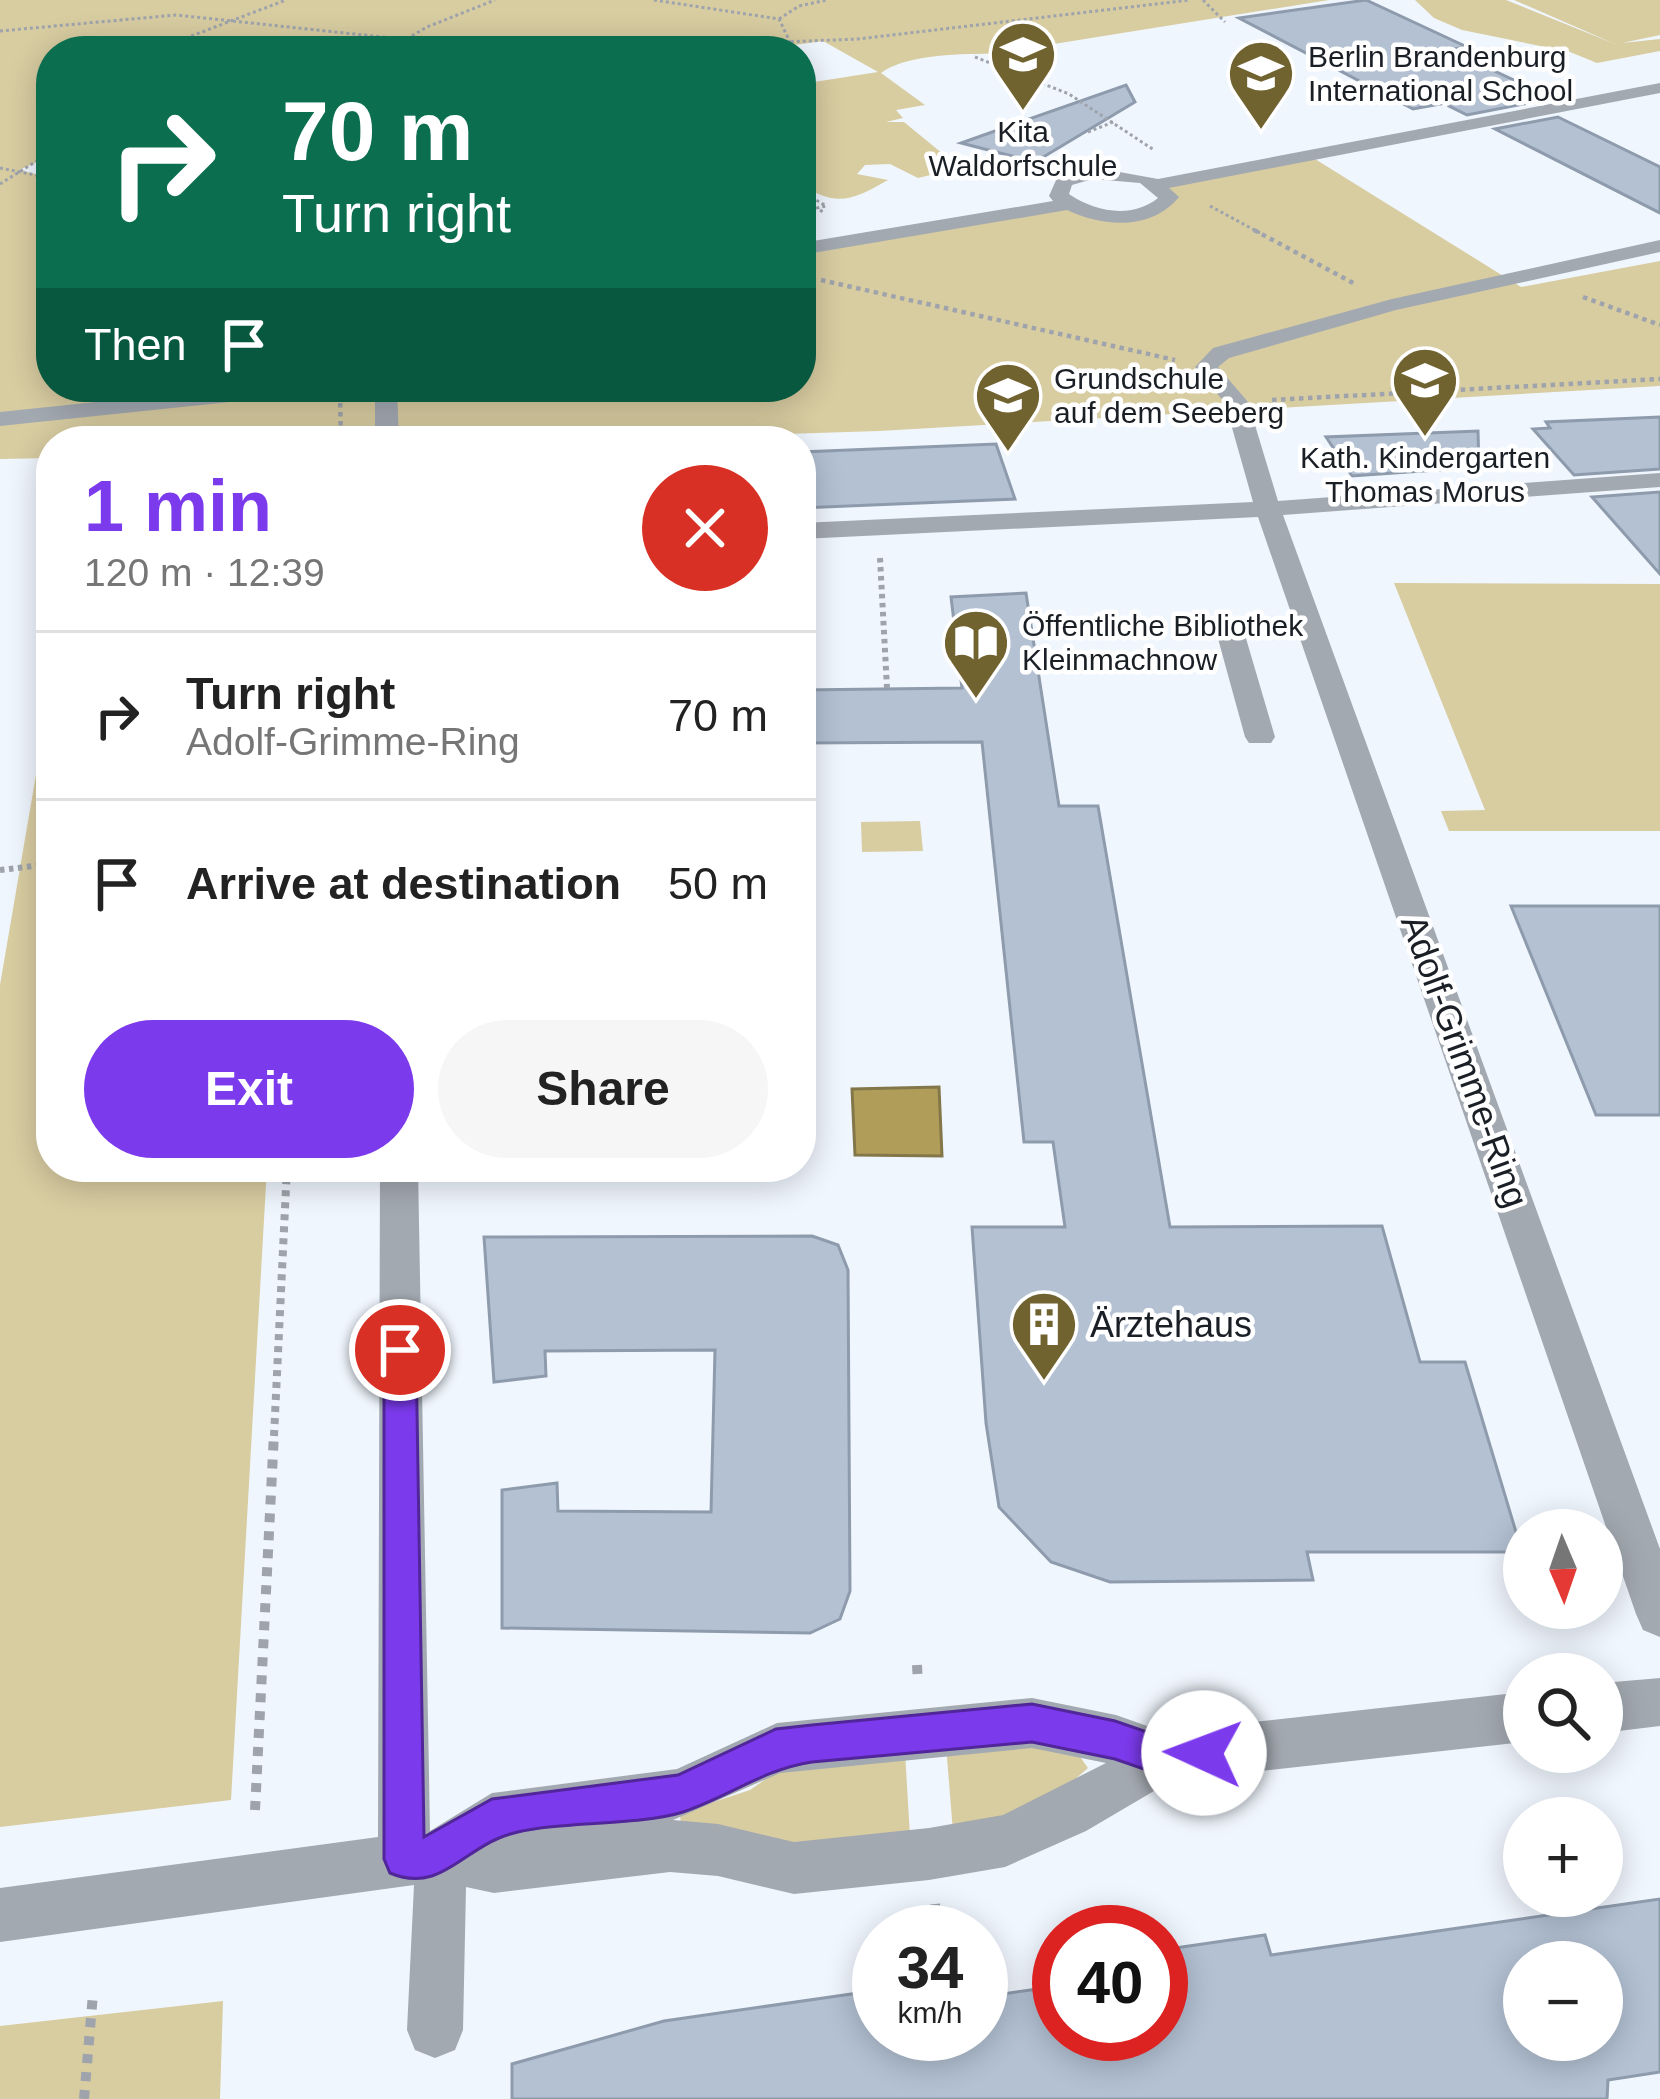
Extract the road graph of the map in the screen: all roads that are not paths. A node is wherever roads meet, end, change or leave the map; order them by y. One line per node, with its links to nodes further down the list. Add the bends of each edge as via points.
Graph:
1 (1660, 88): 2 (street)
2 (1159, 184): 3 (street, via 1128,174 1076,177 1058,189); 3 (street, via 1169,197 1145,213)
3 (1067, 204): 4 (street)
4 (816, 246)
5 (1650, 248): 9 (street, Adolf-Grimme-Ring, via 1391,305 1222,353 1206,367 1236,402)
6 (162, 402): 7 (street)
7 (0, 419)
8 (1660, 481): 9 (street)
9 (1268, 509): 10 (street); 14 (street, Adolf-Grimme-Ring)
10 (816, 534)
11 (1232, 635): 12 (street)
12 (1260, 737)
13 (400, 1182): 19 (street)
14 (1660, 1614)
15 (1660, 1702): 16 (street)
16 (1623, 1706)
17 (1503, 1719): 18 (street)
18 (1164, 1757): 19 (street, via 1005,1841 929,1854 794,1868 670,1846 494,1867); 19 (street, via 1032,1723 776,1748 680,1794 492,1819)
19 (423, 1857): 20 (street); 21 (street)
20 (0, 1915)
21 (435, 2030)

